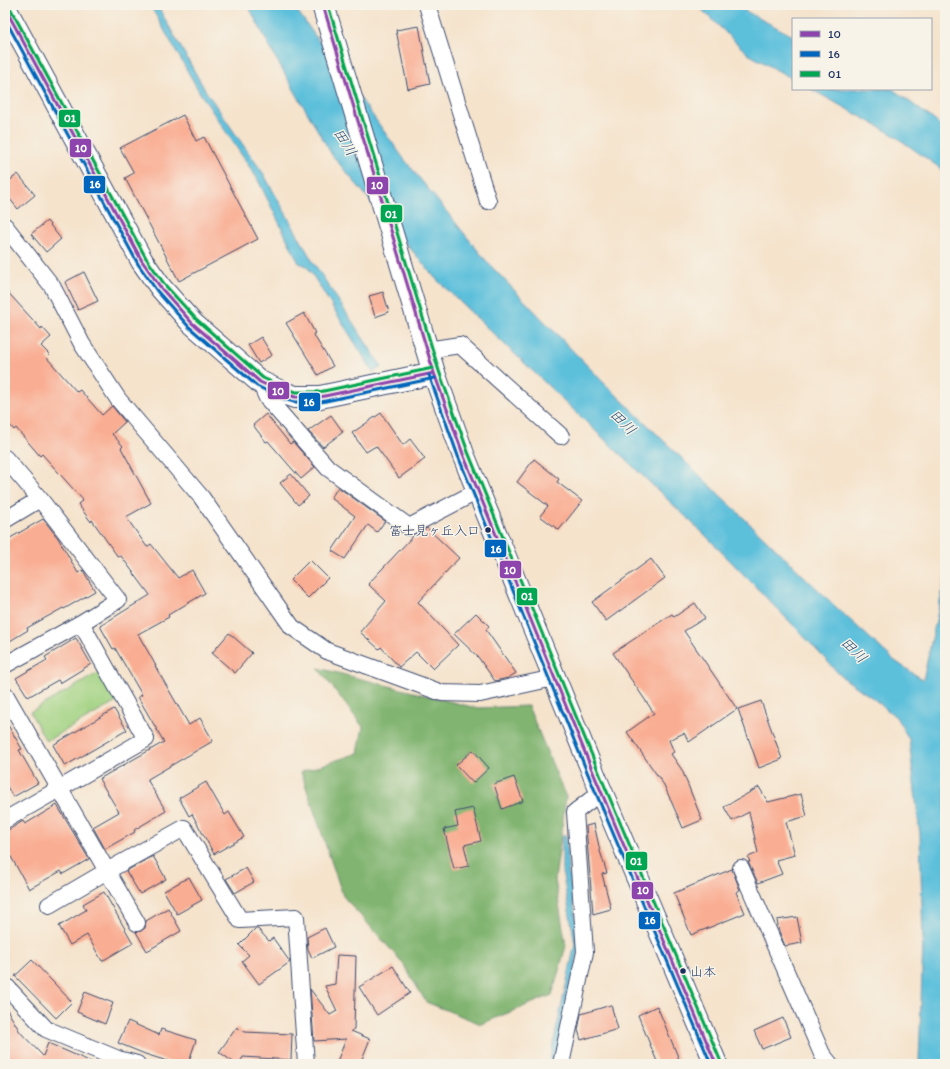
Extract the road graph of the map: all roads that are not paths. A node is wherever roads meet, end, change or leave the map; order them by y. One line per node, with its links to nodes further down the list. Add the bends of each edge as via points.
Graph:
1 (323, 5): 6 (main road)
2 (427, 5): 4 (street)
3 (5, 8): 8 (main road, via 142,261 161,288 192,323)
4 (488, 201)
5 (5, 226): 16 (street, via 52,286 82,344 118,399 202,498 292,627 327,651 442,693 480,694)
6 (424, 341): 7 (main road); 9 (street, via 460,345)
7 (434, 373): 8 (main road, via 320,397 295,397); 11 (main road)
8 (260, 382): 11 (street, via 267,398 328,468 409,527)
9 (561, 436)
10 (5, 458): 12 (street)
11 (478, 491): 16 (main road)
12 (40, 499): 13 (street); 14 (street, via 118,600)
13 (5, 520)
14 (81, 623): 15 (street); 19 (street, via 146,739)
15 (5, 665)
16 (554, 678): 20 (main road)
17 (5, 694): 18 (street)
18 (11, 718): 19 (street)
19 (59, 790): 21 (street); 23 (street)
20 (601, 792): 29 (street, via 575,812 585,952); 30 (main road)
21 (5, 820)
22 (741, 868): 31 (street, via 822,1054)
23 (107, 871): 24 (street); 25 (street); 28 (street, via 184,828 240,920 296,917)
24 (49, 905)
25 (137, 923)
26 (5, 985): 27 (street, via 46,1029 118,1059)
27 (137, 1064)
28 (306, 1064)
29 (561, 1064)
30 (716, 1064)
31 (830, 1064)

